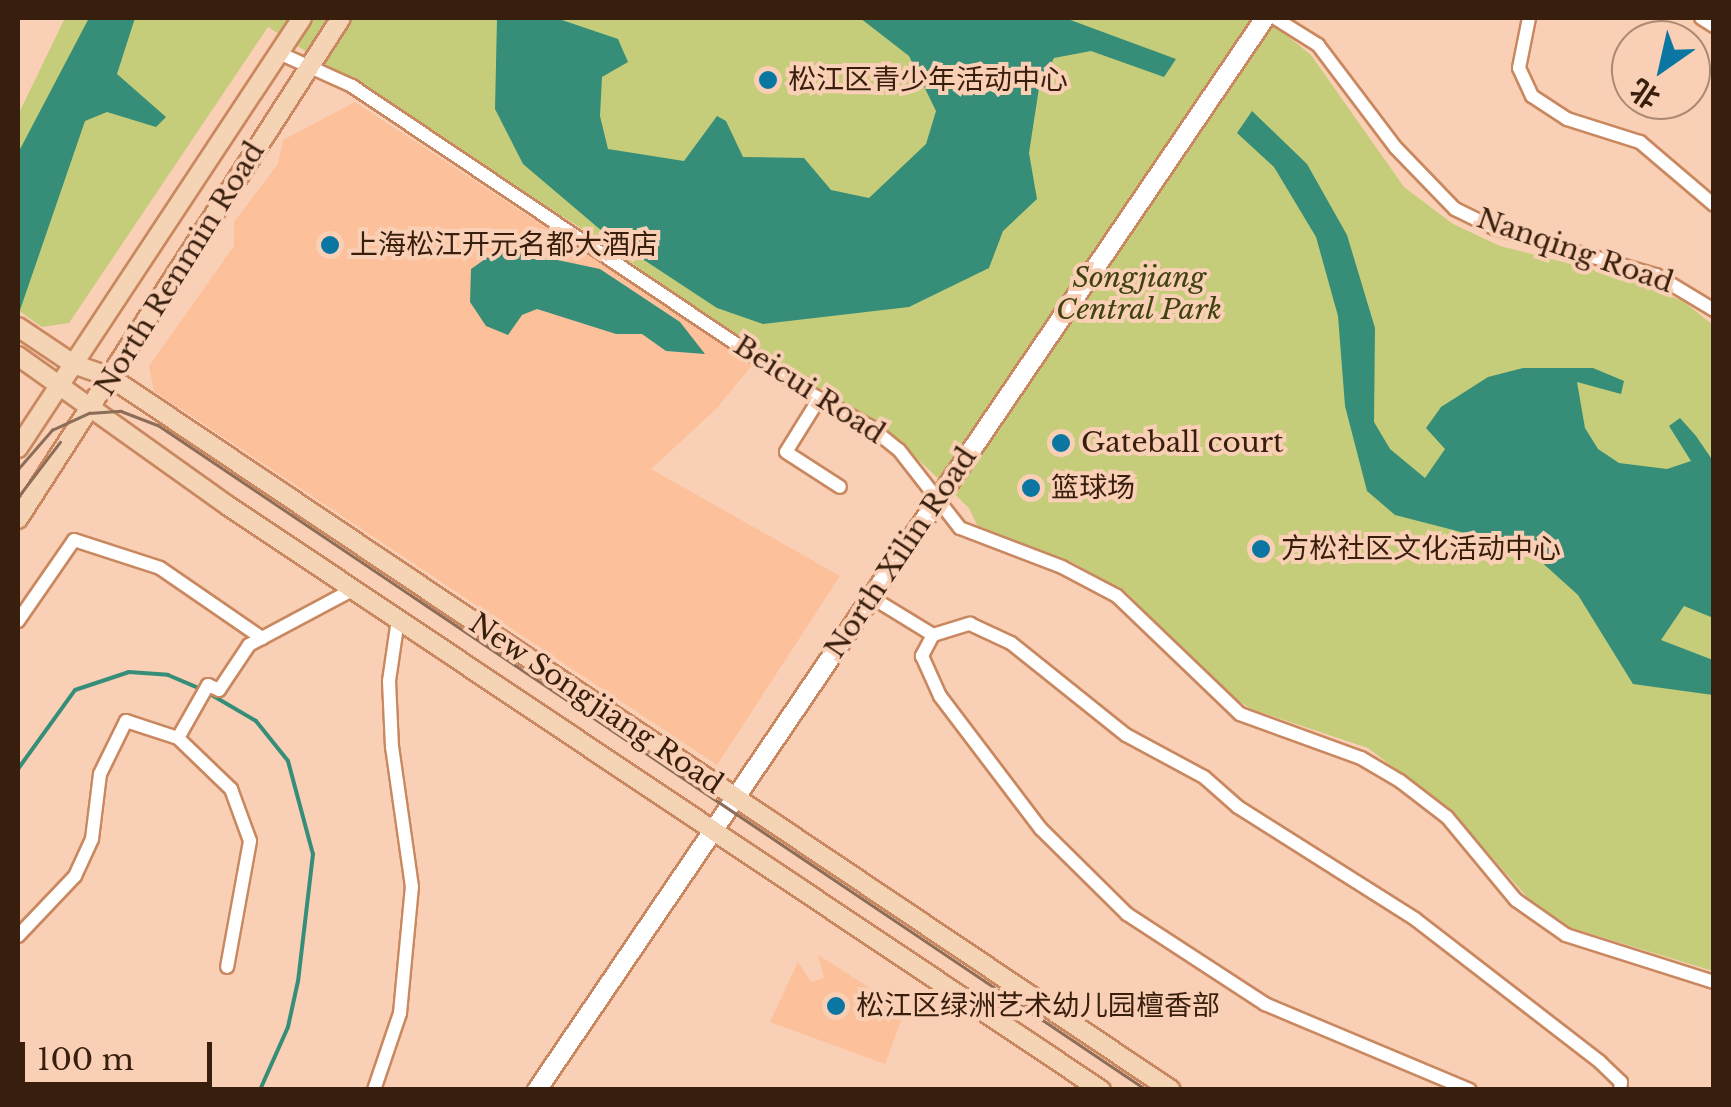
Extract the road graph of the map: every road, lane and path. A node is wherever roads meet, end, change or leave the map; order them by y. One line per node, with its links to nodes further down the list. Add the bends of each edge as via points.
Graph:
1 (302, 18): 8 (main road, North Renmin Road)
2 (341, 18): 9 (main road, North Renmin Road)
3 (1265, 18): 21 (street, North Xilin Road)
4 (1275, 18): 11 (street, Nanqing Road, via 1318,45 1405,159 1456,208 1494,228 1656,275)
5 (1529, 18): 10 (street, via 1519,68 1532,96 1567,119 1640,142)
6 (1701, 18): 7 (street)
7 (1714, 26)
8 (279, 53): 9 (street, Beicui Road); 14 (main road, North Renmin Road)
9 (307, 67): 15 (main road, North Renmin Road); 17 (street, Beicui Road, via 352,86)
10 (1714, 205)
11 (1714, 310)
12 (18, 328): 14 (main road, New Songjiang Road)
13 (18, 356): 16 (main road, New Songjiang Road)
14 (73, 364): 15 (main road, New Songjiang Road); 16 (main road, North Renmin Road)
15 (110, 376): 18 (main road, North Renmin Road); 30 (main road, New Songjiang Road)
16 (61, 387): 18 (main road, New Songjiang Road); 19 (main road, North Renmin Road)
17 (819, 399): 20 (street, via 786,452); 21 (street, Beicui Road, via 899,450)
18 (90, 410): 22 (main road, North Renmin Road); 23 (main road, New Songjiang Road)
19 (18, 448)
20 (840, 487)
21 (938, 498): 24 (street, North Xilin Road); 34 (street, Beicui Road, via 960,528 1117,596 1240,714 1361,758 1400,780 1447,818 1516,900 1566,935)
22 (18, 520)
23 (354, 589): 25 (main road, New Songjiang Road); 28 (street, via 308,620)
24 (871, 597): 27 (street); 30 (street, North Xilin Road)
25 (398, 619): 31 (main road, New Songjiang Road); 35 (street, via 389,681 392,747 412,887 400,1013)
26 (18, 621): 28 (street, via 74,540 160,568)
27 (932, 635): 39 (street, via 922,656 940,696 1041,829 1127,914 1265,1004); 40 (street, via 970,624 1011,643 1126,734 1204,777 1238,807 1415,920 1587,1051 1621,1082)
28 (262, 638): 29 (street, via 219,690 205,691)
29 (178, 738): 32 (street, via 126,721 100,774 92,839 75,876); 33 (street, via 231,789 250,841)
30 (734, 799): 31 (street, North Xilin Road); 38 (main road, New Songjiang Road)
31 (714, 830): 36 (street, North Xilin Road); 37 (main road, New Songjiang Road)
32 (18, 936)
33 (228, 967)
34 (1714, 982)
35 (374, 1090)
36 (537, 1090)
37 (1101, 1090)
38 (1171, 1090)
39 (1470, 1090)
40 (1620, 1090)

